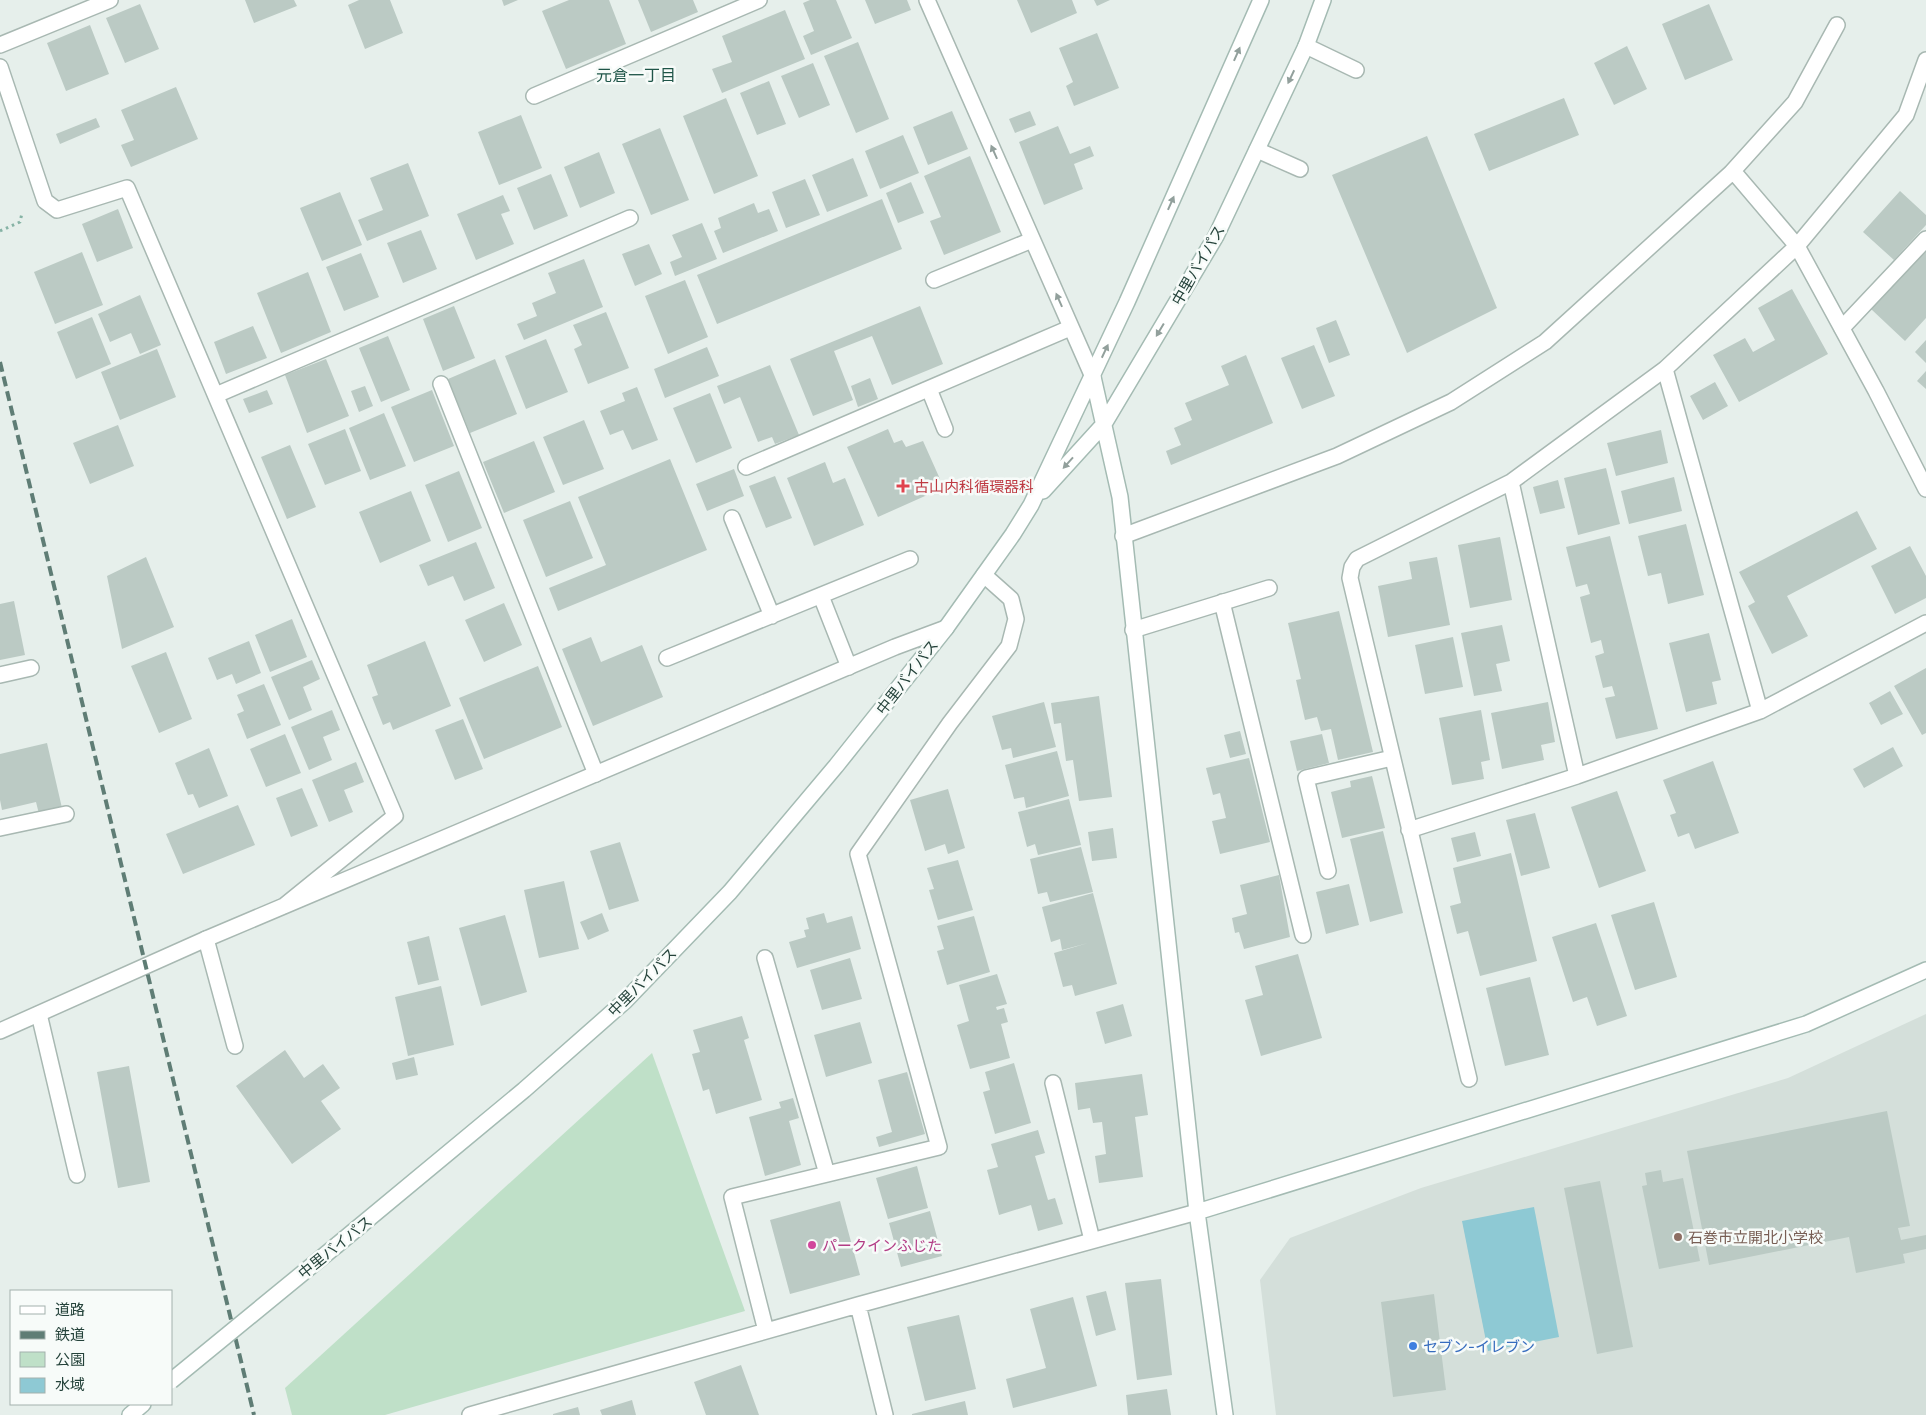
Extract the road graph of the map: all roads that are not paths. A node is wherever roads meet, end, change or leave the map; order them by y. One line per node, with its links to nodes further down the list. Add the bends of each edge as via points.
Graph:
1 (110, 0): 7 (street)
2 (759, 0): 12 (street)
3 (927, 0): 18 (street, one-way to 3)
4 (1261, 0): 24 (street, 中里バイパス, one-way to 4)
5 (1323, 0): 8 (street, 中里バイパス)
6 (1837, 25): 15 (street, via 1795,102)
7 (0, 45)
8 (1306, 46): 11 (street); 13 (street, 中里バイパス, one-way to 13)
9 (1926, 60): 19 (street, via 1906,115)
10 (0, 67): 27 (street, via 45,201 57,210 127,188)
11 (1356, 70)
12 (534, 96)
13 (1257, 150): 14 (street); 28 (street, 中里バイパス, one-way to 28, via 1216,236)
14 (1300, 169)
15 (1733, 171): 19 (street); 35 (street, via 1545,342 1451,402 1337,456)
16 (630, 218): 27 (street)
17 (1926, 239): 22 (street)
18 (1032, 240): 20 (street); 21 (street, one-way to 18)
19 (1797, 246): 22 (street); 23 (street)
20 (934, 280)
21 (1070, 328): 24 (street); 26 (street)
22 (1842, 328): 32 (street)
23 (1665, 369): 31 (street); 49 (street)
24 (1093, 377): 28 (street); 33 (street, 中里バイパス)
25 (440, 384): 51 (street)
26 (929, 388): 29 (street); 30 (street)
27 (216, 396): 57 (street, via 395,816)
28 (1104, 424): 33 (street, 中里バイパス, one-way to 33); 35 (street, via 1120,497)
29 (945, 429)
30 (746, 466)
31 (1511, 482): 50 (street, via 1357,559 1352,567 1350,578); 52 (street)
32 (1926, 489)
33 (1031, 505): 37 (street, 中里バイパス)
34 (732, 518): 41 (street)
35 (1123, 536): 44 (street)
36 (910, 560): 39 (street)
37 (984, 575): 43 (street, 中里バイパス); 67 (street, via 1011,599 1016,619 1009,646 950,723 858,854 939,1147)
38 (1269, 588): 40 (street)
39 (820, 596): 41 (street); 46 (street)
40 (1222, 602): 44 (street); 58 (street)
41 (772, 616): 45 (street)
42 (1926, 623): 49 (street)
43 (946, 628): 46 (street); 73 (street, 中里バイパス, bridge, via 730,892 625,1001 524,1090)
44 (1133, 630): 69 (street)
45 (667, 658)
46 (849, 667): 51 (street)
47 (31, 668): 48 (street)
48 (0, 675)
49 (1760, 711): 52 (street)
50 (1392, 758): 55 (street); 56 (street, via 1306,778)
51 (596, 774): 57 (street)
52 (1577, 776): 55 (street)
53 (66, 814): 54 (street)
54 (0, 828)
55 (1409, 830): 65 (street)
56 (1328, 871)
57 (284, 906): 59 (street)
58 (1303, 935)
59 (206, 939): 62 (street); 64 (street)
60 (765, 958): 67 (street)
61 (1926, 970): 69 (street, via 1806,1024)
62 (39, 1014): 63 (street); 68 (street)
63 (0, 1031)
64 (235, 1046)
65 (1469, 1079)
66 (1053, 1083): 70 (street)
67 (827, 1174): 72 (street, via 732,1197)
68 (77, 1175)
69 (1197, 1212): 70 (street); 78 (street)
70 (1092, 1240): 71 (street)
71 (858, 1305): 72 (street); 77 (street)
72 (766, 1331): 76 (street)
73 (172, 1380)
74 (142, 1405): 75 (street)
75 (130, 1415)
76 (470, 1415)
77 (885, 1415)
78 (1225, 1415)

